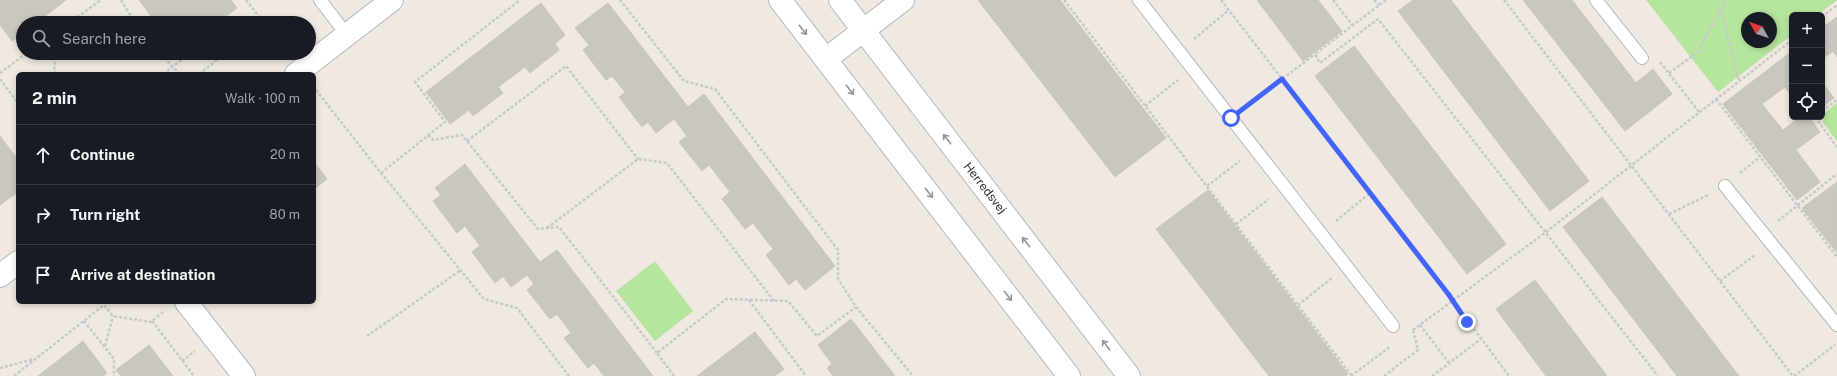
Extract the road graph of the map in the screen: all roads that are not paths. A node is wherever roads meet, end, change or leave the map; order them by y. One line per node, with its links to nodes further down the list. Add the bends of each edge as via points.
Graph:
1 (320, 0): 9 (lane)
2 (392, 0): 9 (street)
3 (780, 0): 12 (street, one-way to 12)
4 (840, 0): 8 (street, Herredsvej)
5 (903, 0): 8 (street)
6 (1139, 0): 20 (lane)
7 (1596, 0): 10 (lane)
8 (863, 30): 12 (street); 23 (street, Herredsvej, one-way to 8)
9 (347, 35): 11 (street)
10 (1642, 58)
11 (316, 59)
12 (826, 59): 22 (street, one-way to 22)
13 (314, 60): 14 (street)
14 (299, 72)
15 (1724, 186): 19 (lane)
16 (16, 264): 17 (street)
17 (0, 276)
18 (178, 304): 21 (street)
19 (1837, 325)
20 (1393, 326)
21 (244, 376)
22 (1069, 376)
23 (1129, 376)

